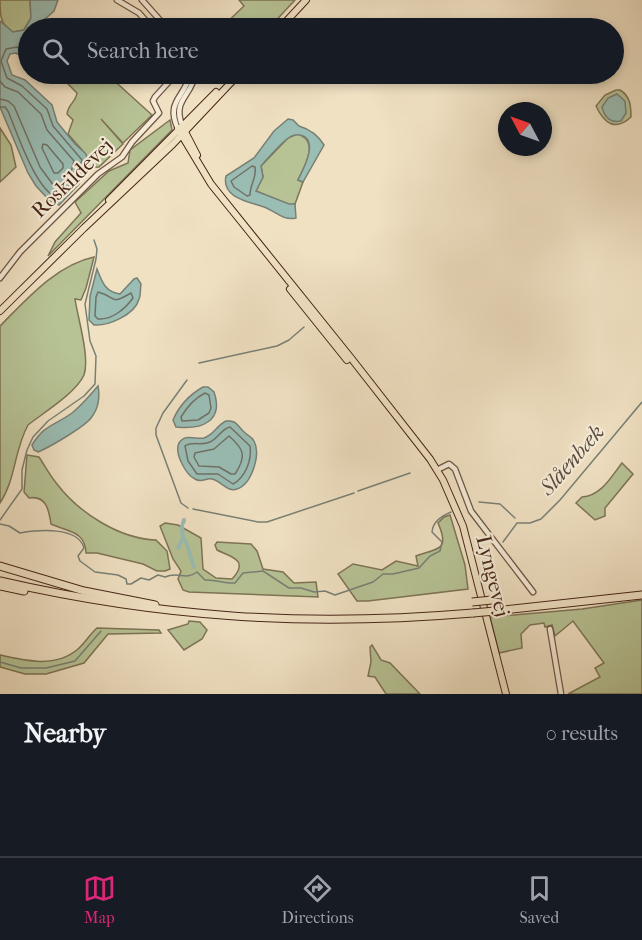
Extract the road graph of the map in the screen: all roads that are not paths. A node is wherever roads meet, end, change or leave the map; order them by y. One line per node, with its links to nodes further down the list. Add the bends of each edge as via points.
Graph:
1 (117, 0): 4 (street)
2 (142, 0): 5 (street)
3 (306, 0): 6 (main road)
4 (143, 18)
5 (158, 18)
6 (289, 18)
7 (167, 84): 14 (street, Roskildevej, via 153,101 159,113 122,157 79,192)
8 (186, 84): 12 (street, via 174,104 173,117)
9 (192, 84): 12 (street, via 178,109)
10 (226, 84): 12 (main road)
11 (228, 84): 12 (main road)
12 (182, 131): 13 (main road, Roskildevej); 13 (main road, Roskildevej, via 121,187); 16 (main road, Lyngevej, via 217,190)
13 (84, 228): 15 (main road, Roskildevej)
14 (0, 278)
15 (0, 311)
16 (436, 470): 20 (street, Lyngevej, via 446,464 452,466 471,511); 27 (main road, Lyngevej, via 463,526)
17 (0, 566): 25 (highway)
18 (0, 580): 23 (highway)
19 (0, 586): 23 (highway, via 77,601)
20 (533, 592)
21 (642, 595): 25 (highway, bridge, via 369,620 286,620)
22 (492, 600): 24 (highway, bridge)
23 (102, 601): 25 (highway)
24 (472, 603)
25 (168, 611)
26 (550, 629): 28 (street)
27 (506, 694)
28 (561, 694)

